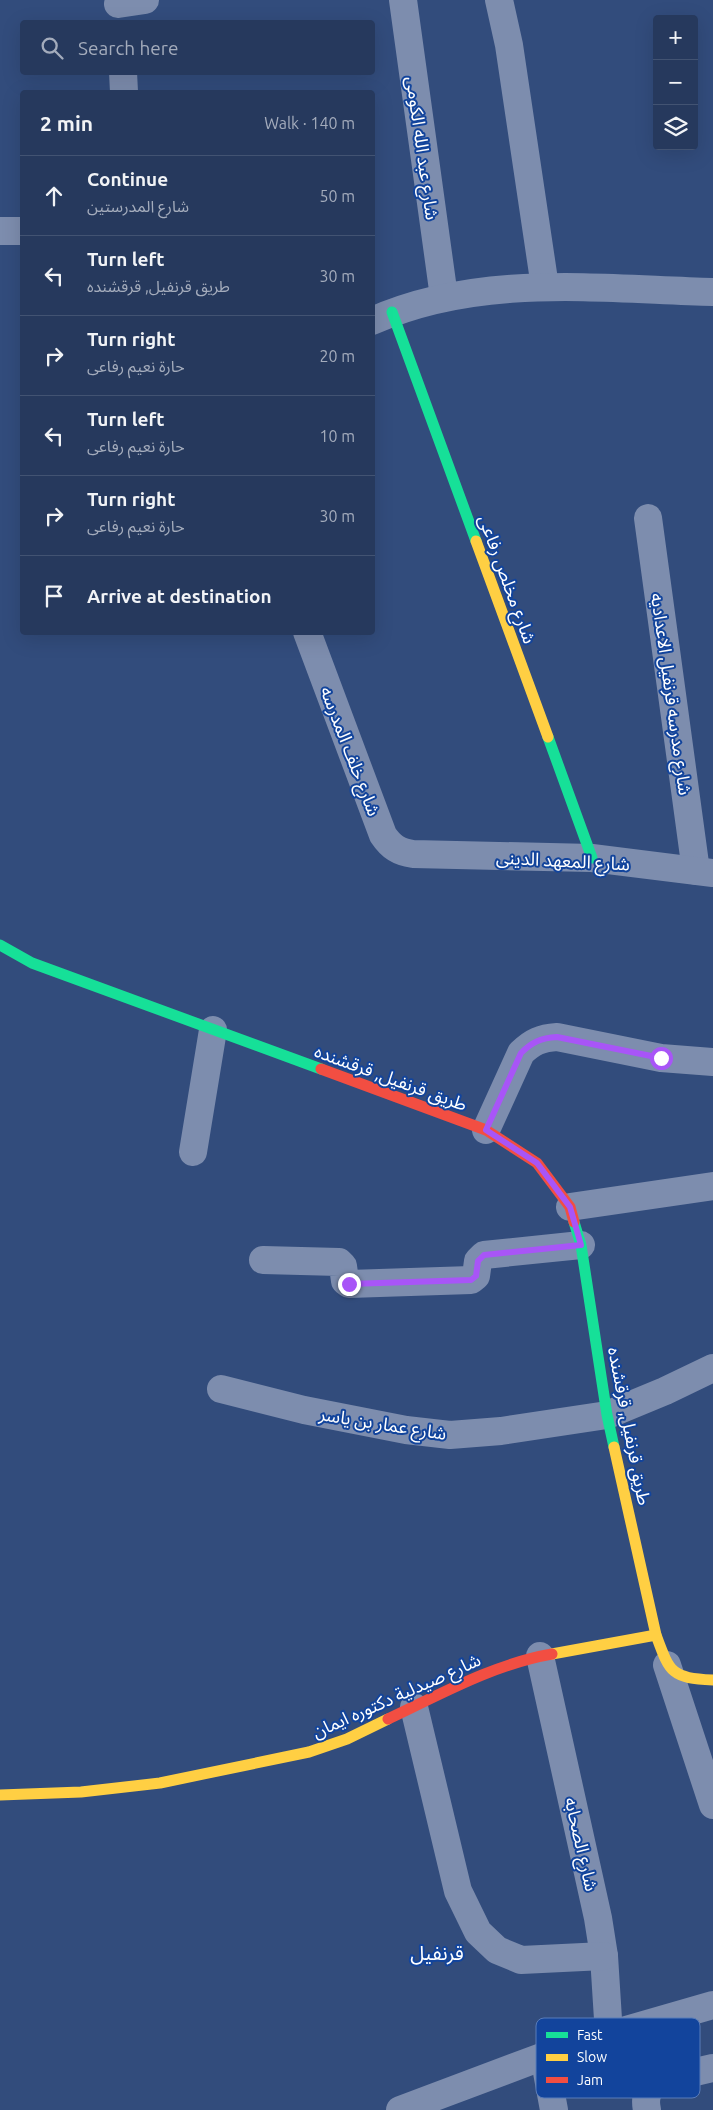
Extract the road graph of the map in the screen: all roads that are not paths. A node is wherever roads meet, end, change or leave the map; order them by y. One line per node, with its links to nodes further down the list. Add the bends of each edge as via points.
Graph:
1 (145, 0): 4 (street)
2 (403, 0): 11 (street, شارع عبد الله الكومى)
3 (499, 0): 9 (street, via 509,45)
4 (119, 9)
5 (123, 75): 6 (street)
6 (124, 90)
7 (0, 230): 8 (street)
8 (20, 231)
9 (545, 287): 10 (street); 11 (street, via 494,288)
10 (713, 292)
11 (444, 297): 12 (street)
12 (382, 316): 16 (street, شارع مخلص رفاعى)
13 (648, 518): 17 (street, شارع مدرسه قرنفيل الاعداديه)
14 (308, 635): 15 (street, شارع خلف المدرسه, via 383,835 401,852)
15 (413, 854): 16 (street, شارع المعهد الدينى)
16 (592, 858): 17 (street, شارع المعهد الدينى)
17 (704, 872)
18 (0, 945): 19 (street, طريق قرنفيل, قرقشنده, via 32,963)
19 (213, 1030): 21 (street, طريق قرنفيل, قرقشنده); 22 (street)
20 (713, 1062): 21 (street, via 661,1058 557,1037 543,1038 531,1043 521,1053)
21 (486, 1130): 24 (street, طريق قرنفيل, قرقشنده, via 537,1163)
22 (193, 1152)
23 (712, 1192): 24 (street)
24 (570, 1207): 25 (street, طريق قرنفيل, قرقشنده)
25 (581, 1245): 26 (street, via 484,1255 478,1261 476,1276 471,1280 349,1284 339,1262); 29 (street, طريق قرنفيل, قرقشنده)
26 (263, 1260)
27 (713, 1368): 29 (street, شارع عمار بن ياسر)
28 (222, 1389): 29 (street, شارع عمار بن ياسر, via 304,1410 450,1435)
29 (607, 1415): 30 (street, طريق قرنفيل, قرقشنده)
30 (656, 1636): 31 (street, شارع صيدلية دكتوره ايمان); 32 (street, طريق قرنفيل, قرقشنده)
31 (540, 1656): 34 (street, شارع صيدلية دكتوره ايمان, via 491,1672); 37 (street, شارع الصحابه)
32 (667, 1665): 33 (street, via 678,1677); 36 (street)
33 (713, 1680)
34 (414, 1708): 35 (street, شارع صيدلية دكتوره ايمان, via 347,1739 309,1752 160,1783 81,1792); 37 (street, via 458,1891 478,1932 497,1950 521,1960)
35 (0, 1795)
36 (713, 1805)
37 (604, 1956): 39 (street, شارع الصحابه)
38 (713, 2005): 40 (street)
39 (608, 2018)
40 (666, 2018)
41 (536, 2059): 44 (street)
42 (713, 2068): 43 (street)
43 (700, 2071)
44 (400, 2110)

